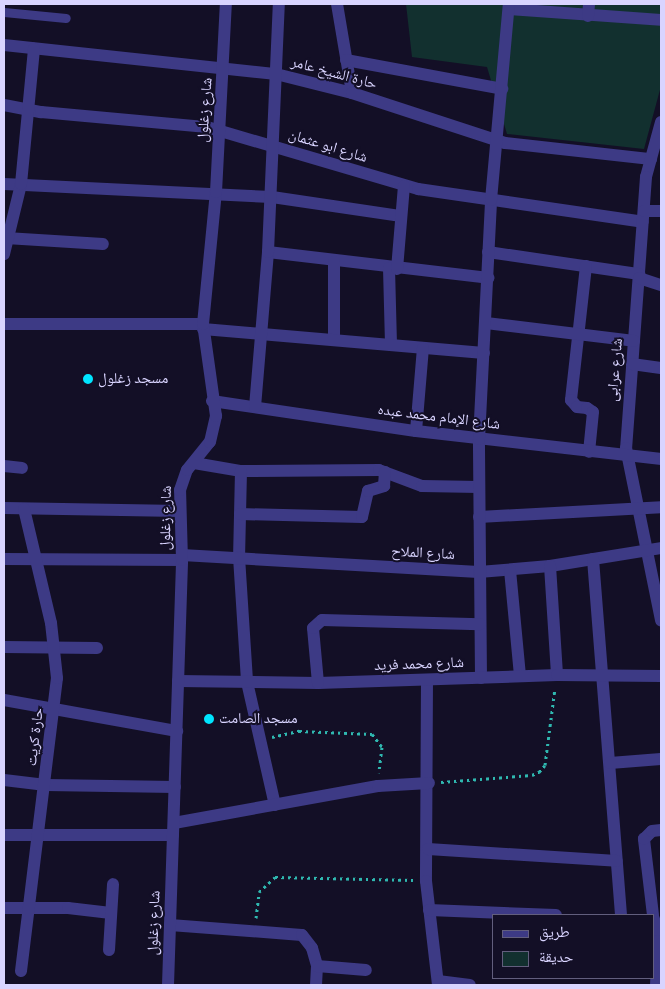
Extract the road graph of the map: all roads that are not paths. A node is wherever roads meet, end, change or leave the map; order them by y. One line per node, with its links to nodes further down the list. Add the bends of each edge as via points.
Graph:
1 (226, 4): 12 (street, شارع زغلول)
2 (279, 4): 13 (street)
3 (337, 4): 11 (street)
4 (509, 6): 5 (street); 14 (street)
5 (589, 10): 8 (street)
6 (4, 12): 7 (lane)
7 (66, 18)
8 (661, 20)
9 (4, 46): 10 (street, حارة الشيخ عامر)
10 (34, 49): 12 (street, حارة الشيخ عامر); 17 (street)
11 (346, 60): 14 (street); 15 (street)
12 (224, 69): 13 (street, حارة الشيخ عامر); 19 (street, شارع زغلول)
13 (276, 74): 15 (street, حارة الشيخ عامر); 21 (street)
14 (502, 88): 20 (street)
15 (352, 93): 20 (street, حارة الشيخ عامر)
16 (4, 105): 17 (street, شارع ابو عثمان)
17 (28, 108): 19 (street, شارع ابو عثمان); 24 (street)
18 (661, 122): 22 (street, شارع عرابى)
19 (220, 130): 21 (street, شارع ابو عثمان); 26 (street, شارع زغلول)
20 (497, 141): 22 (street, حارة الشيخ عامر); 28 (street)
21 (274, 146): 25 (street, شارع ابو عثمان); 27 (street)
22 (651, 159): 31 (street, شارع عرابى)
23 (4, 184): 24 (street)
24 (21, 184): 26 (street); 32 (street)
25 (404, 186): 28 (street, شارع ابو عثمان); 30 (street)
26 (216, 192): 27 (street); 45 (street, شارع زغلول)
27 (272, 197): 30 (street); 34 (street)
28 (491, 200): 31 (street, شارع ابو عثمان); 35 (street)
29 (661, 211): 31 (street, شارع ابو عثمان)
30 (400, 216): 39 (street)
31 (644, 216): 40 (street, شارع عرابى)
32 (6, 238): 33 (street); 36 (street)
33 (103, 244)
34 (268, 252): 37 (street); 46 (street)
35 (488, 252): 38 (street); 41 (street)
36 (4, 254)
37 (334, 262): 39 (street); 48 (street)
38 (586, 266): 40 (street); 47 (street)
39 (393, 269): 41 (street); 50 (street)
40 (639, 276): 42 (street); 49 (street, شارع عرابى)
41 (488, 278): 43 (street)
42 (661, 285)
43 (486, 323): 47 (street); 52 (street)
44 (4, 324): 45 (street)
45 (203, 326): 46 (street); 55 (street, شارع زغلول)
46 (262, 334): 48 (street); 56 (street)
47 (579, 334): 49 (street); 59 (street, via 571,400 577,407 593,412)
48 (334, 340): 50 (street)
49 (634, 341): 53 (street, شارع عرابى)
50 (391, 345): 51 (street)
51 (423, 348): 52 (street); 57 (street)
52 (484, 353): 58 (street)
53 (632, 364): 54 (street); 60 (street, شارع عرابى)
54 (661, 368)
55 (212, 401): 56 (street, شارع الإمام محمد عبده); 62 (street, شارع زغلول, via 214,429 204,453)
56 (255, 407): 57 (street, شارع الإمام محمد عبده)
57 (416, 432): 58 (street, شارع الإمام محمد عبده)
58 (479, 439): 59 (street, شارع الإمام محمد عبده); 67 (street)
59 (589, 452): 60 (street, شارع الإمام محمد عبده)
60 (626, 456): 61 (street, شارع الإمام محمد عبده); 71 (street, شارع عرابى)
61 (661, 459)
62 (194, 463): 65 (street); 72 (street, شارع زغلول, via 182,480)
63 (4, 466): 64 (street)
64 (22, 468)
65 (241, 471): 66 (street); 73 (street)
66 (385, 472): 67 (street, via 429,487); 73 (street, via 384,486 368,491 362,516)
67 (479, 487): 74 (street)
68 (661, 507): 71 (street)
69 (4, 508): 70 (street)
70 (24, 509): 72 (street); 79 (street, حارة كريت)
71 (639, 509): 74 (street); 75 (street, شارع عرابى)
72 (180, 511): 76 (street, شارع زغلول)
73 (240, 514): 77 (street)
74 (479, 517): 83 (street)
75 (655, 549): 80 (street, شارع الملاح); 84 (street, شارع عرابى)
76 (182, 557): 77 (street, شارع الملاح); 79 (street, شارع الملاح); 95 (street, شارع زغلول)
77 (239, 557): 83 (street, شارع الملاح); 96 (street)
78 (4, 559): 79 (street, شارع الملاح)
79 (36, 560): 87 (street, حارة كريت)
80 (593, 560): 81 (street, شارع الملاح); 90 (street)
81 (550, 566): 82 (street, شارع الملاح); 89 (street)
82 (510, 570): 83 (street, شارع الملاح); 91 (street)
83 (479, 572): 85 (street)
84 (661, 620)
85 (480, 624): 93 (street); 97 (street, via 322,620 314,628)
86 (4, 647): 87 (street)
87 (55, 648): 88 (street); 99 (street, حارة كريت)
88 (97, 648)
89 (557, 675): 90 (street, شارع محمد فريد); 91 (street, شارع محمد فريد)
90 (604, 675): 92 (street, شارع محمد فريد); 102 (street)
91 (520, 676): 93 (street, شارع محمد فريد)
92 (661, 676)
93 (481, 678): 94 (street, شارع محمد فريد)
94 (428, 680): 97 (street, شارع محمد فريد); 104 (street)
95 (178, 681): 96 (street, شارع محمد فريد); 100 (street, شارع زغلول)
96 (247, 682): 97 (street, شارع محمد فريد); 107 (street)
97 (318, 683)
98 (4, 700): 99 (street)
99 (56, 709): 100 (street); 105 (street, حارة كريت)
100 (177, 731): 106 (street, شارع زغلول)
101 (661, 759): 102 (street)
102 (610, 763): 113 (street)
103 (4, 780): 105 (street)
104 (429, 783): 107 (street, via 378,786); 112 (street)
105 (46, 785): 106 (street); 110 (street, حارة كريت)
106 (175, 787): 108 (street, شارع زغلول)
107 (275, 805): 108 (street)
108 (174, 829): 110 (street); 123 (street, شارع زغلول)
109 (661, 830): 121 (street, via 652,831 644,839)
110 (40, 833): 111 (street); 115 (street, حارة كريت)
111 (4, 835)
112 (428, 849): 113 (street); 117 (street, via 426,881)
113 (617, 861): 120 (street)
114 (113, 884): 118 (street)
115 (30, 907): 116 (street); 118 (street); 126 (street, حارة كريت)
116 (4, 908)
117 (429, 910): 119 (street); 128 (street)
118 (111, 913): 124 (street)
119 (531, 914)
120 (621, 914)
121 (654, 914)
122 (655, 923): 132 (street, via 658,941)
123 (170, 926): 125 (street, via 302,935 312,948); 129 (street, شارع زغلول)
124 (109, 950)
125 (317, 966): 127 (street); 130 (street)
126 (21, 970)
127 (366, 970)
128 (438, 983): 131 (street)
129 (168, 985)
130 (316, 985)
131 (470, 985)
132 (656, 985)

